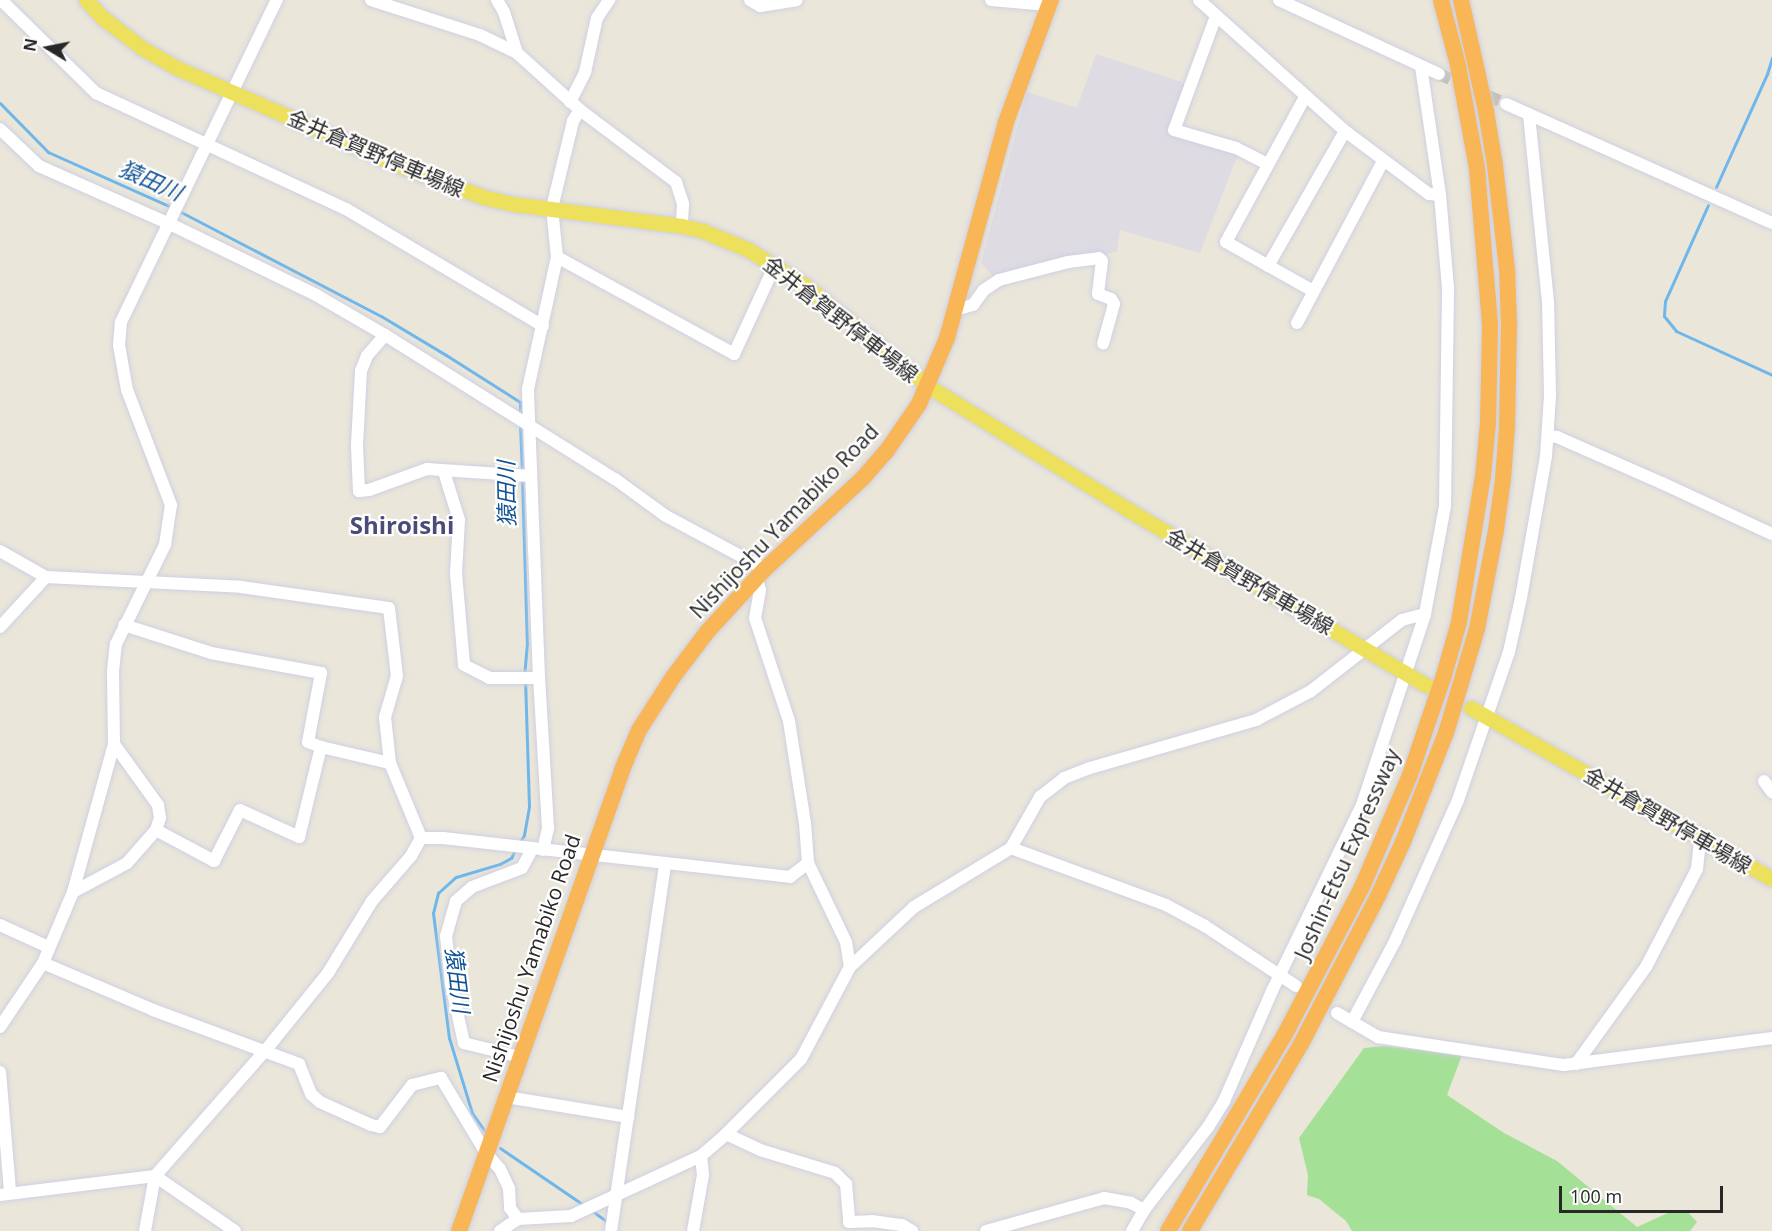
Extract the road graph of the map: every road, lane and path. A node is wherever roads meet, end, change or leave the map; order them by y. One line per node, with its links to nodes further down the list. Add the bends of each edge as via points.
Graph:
1 (1, 0): 26 (street, via 96,93)
2 (86, 0): 19 (main road, 金井倉賀野停車場線, via 142,48)
3 (277, 0): 19 (street)
4 (373, 0): 16 (street, via 480,35)
5 (497, 0): 16 (street)
6 (609, 0): 22 (street, via 597,18)
7 (750, 0): 8 (street, via 760,6)
8 (797, 0)
9 (991, 0): 14 (street)
10 (1199, 0): 15 (street)
11 (1279, 0): 17 (street)
12 (1441, 0): 111 (highway, Joshin-Etsu Expressway, via 1478,168 1490,324 1484,476 1458,622 1414,765 1362,887 1279,1045)
13 (1461, 0): 112 (highway, Joshin-Etsu Expressway, via 1496,165 1509,325 1503,478 1477,629 1446,734 1378,896 1301,1044)
14 (1050, 3): 38 (highway, Nishijoshu Yamabiko Road, via 1006,122)
15 (1216, 16): 20 (street); 28 (street, via 1174,130 1236,148)
16 (517, 53): 22 (street)
17 (1421, 66): 18 (street); 29 (street)
18 (1439, 74)
19 (232, 93): 26 (street); 30 (main road, 金井倉賀野停車場線, via 483,197)
20 (1305, 97): 25 (street); 28 (street)
21 (1506, 104): 23 (street)
22 (575, 106): 30 (street); 33 (street, via 676,182 683,204)
23 (1530, 115): 31 (street); 45 (street, via 1548,302)
24 (0, 129): 32 (street, via 39,166)
25 (1345, 131): 27 (street); 36 (street)
26 (209, 144): 32 (street); 40 (street, via 346,209)
27 (1383, 160): 29 (street, via 1429,194); 37 (street)
28 (1268, 164): 36 (street, via 1226,242)
29 (1440, 195): 53 (street, via 1448,288 1448,471 1442,537)
30 (552, 208): 33 (main road, 金井倉賀野停車場線); 34 (street)
31 (1772, 223)
32 (170, 224): 41 (street, via 316,295); 52 (street, via 121,322 119,345 131,401 171,505 165,545)
33 (682, 226): 35 (main road, 金井倉賀野停車場線, via 723,238)
34 (557, 257): 35 (street, via 734,354); 40 (street)
35 (775, 265): 43 (main road, 金井倉賀野停車場線)
36 (1268, 266): 37 (street)
37 (1313, 291): 39 (street)
38 (955, 310): 42 (street, via 973,305 984,290 999,280 1099,258 1102,261 1098,294 1114,304); 43 (highway, Nishijoshu Yamabiko Road)
39 (1297, 323)
40 (543, 326): 44 (street, via 528,390)
41 (385, 335): 44 (street); 46 (street, via 367,356 361,371 359,491 427,470)
42 (1102, 345)
43 (928, 386): 50 (highway, Nishijoshu Yamabiko Road, via 909,420 863,478); 56 (main road, 金井倉賀野停車場線, via 1126,509)
44 (527, 425): 47 (street); 50 (street)
45 (1548, 436): 48 (street); 61 (street, via 1521,598)
46 (444, 472): 47 (street); 58 (street, via 459,520 456,573 464,665 489,678)
47 (529, 476): 58 (street)
48 (1772, 534)
49 (0, 552): 51 (street)
50 (761, 574): 72 (highway, Nishijoshu Yamabiko Road, via 707,632 672,677 639,730); 73 (street, via 755,618 789,721)
51 (46, 577): 52 (street); 55 (street)
52 (147, 581): 54 (street); 64 (street, via 241,587 389,608 397,676 385,717)
53 (1425, 614): 56 (street, via 1402,620); 57 (street)
54 (124, 625): 62 (street, via 116,644 113,671); 63 (street, via 211,653 321,673 308,742)
55 (0, 627)
56 (1365, 648): 57 (main road, 金井倉賀野停車場線); 70 (street, via 1311,691 1256,720 1064,778 1040,797)
57 (1406, 673): 59 (main road, 金井倉賀野停車場線); 81 (street, via 1362,805)
58 (537, 678): 71 (street, via 548,828)
59 (1426, 686)
60 (1471, 708): 61 (main road, 金井倉賀野停車場線)
61 (1488, 718): 69 (main road, 金井倉賀野停車場線); 84 (street, via 1427,874)
62 (114, 744): 67 (street, via 158,805 160,818); 76 (street)
63 (321, 747): 64 (street); 67 (street, via 299,837 240,810 214,861)
64 (390, 763): 68 (street)
65 (1764, 781): 66 (street)
66 (1772, 792)
67 (156, 830): 76 (street, via 127,863)
68 (421, 838): 71 (street); 87 (street, via 411,856 372,901 328,973)
69 (1700, 838): 75 (main road, 金井倉賀野停車場線); 89 (street, via 1697,869 1646,967)
70 (1011, 848): 80 (street, via 914,907); 81 (street, via 1166,905)
71 (537, 850): 72 (street); 88 (street, via 522,868 472,887 456,901 446,936 451,984 464,1043)
72 (591, 856): 74 (street); 88 (highway, Nishijoshu Yamabiko Road)
73 (808, 863): 74 (street, via 790,877); 80 (street, via 846,942)
74 (664, 865): 92 (street)
75 (1772, 879)
76 (73, 892): 78 (street)
77 (0, 925): 78 (street)
78 (48, 947): 79 (street)
79 (43, 963): 85 (street); 87 (street, via 153,1010)
80 (850, 967): 93 (street, via 801,1059)
81 (1280, 975): 82 (street); 99 (street, via 1215,1117)
82 (1296, 986)
83 (1337, 1013): 84 (street)
84 (1352, 1022): 89 (street, via 1378,1037)
85 (0, 1027)
86 (1772, 1038): 89 (street)
87 (265, 1051): 94 (street, via 299,1064 310,1094 320,1102 380,1126 412,1085 441,1078); 96 (street)
88 (520, 1057): 91 (highway, Nishijoshu Yamabiko Road)
89 (1576, 1064)
90 (0, 1072): 97 (street)
91 (506, 1097): 92 (street); 94 (highway, Nishijoshu Yamabiko Road)
92 (628, 1116): 98 (street)
93 (726, 1134): 95 (street); 101 (street, via 760,1150 835,1173 846,1184)
94 (486, 1153): 100 (street, via 500,1169 509,1188 510,1208); 104 (highway, Nishijoshu Yamabiko Road)
95 (701, 1156): 98 (street); 107 (street, via 704,1175)
96 (155, 1176): 97 (street); 102 (street); 103 (street)
97 (5, 1194)
98 (616, 1194): 100 (street, via 571,1216); 106 (street)
99 (1144, 1210): 109 (street, via 1104,1198); 110 (street)
100 (518, 1219): 105 (street)
101 (849, 1227): 108 (street, via 872,1221 902,1225)
102 (145, 1231)
103 (235, 1231)
104 (459, 1231)
105 (500, 1231)
106 (611, 1231)
107 (693, 1231)
108 (912, 1231)
109 (986, 1231)
110 (1132, 1231)
111 (1168, 1231)
112 (1190, 1231)

